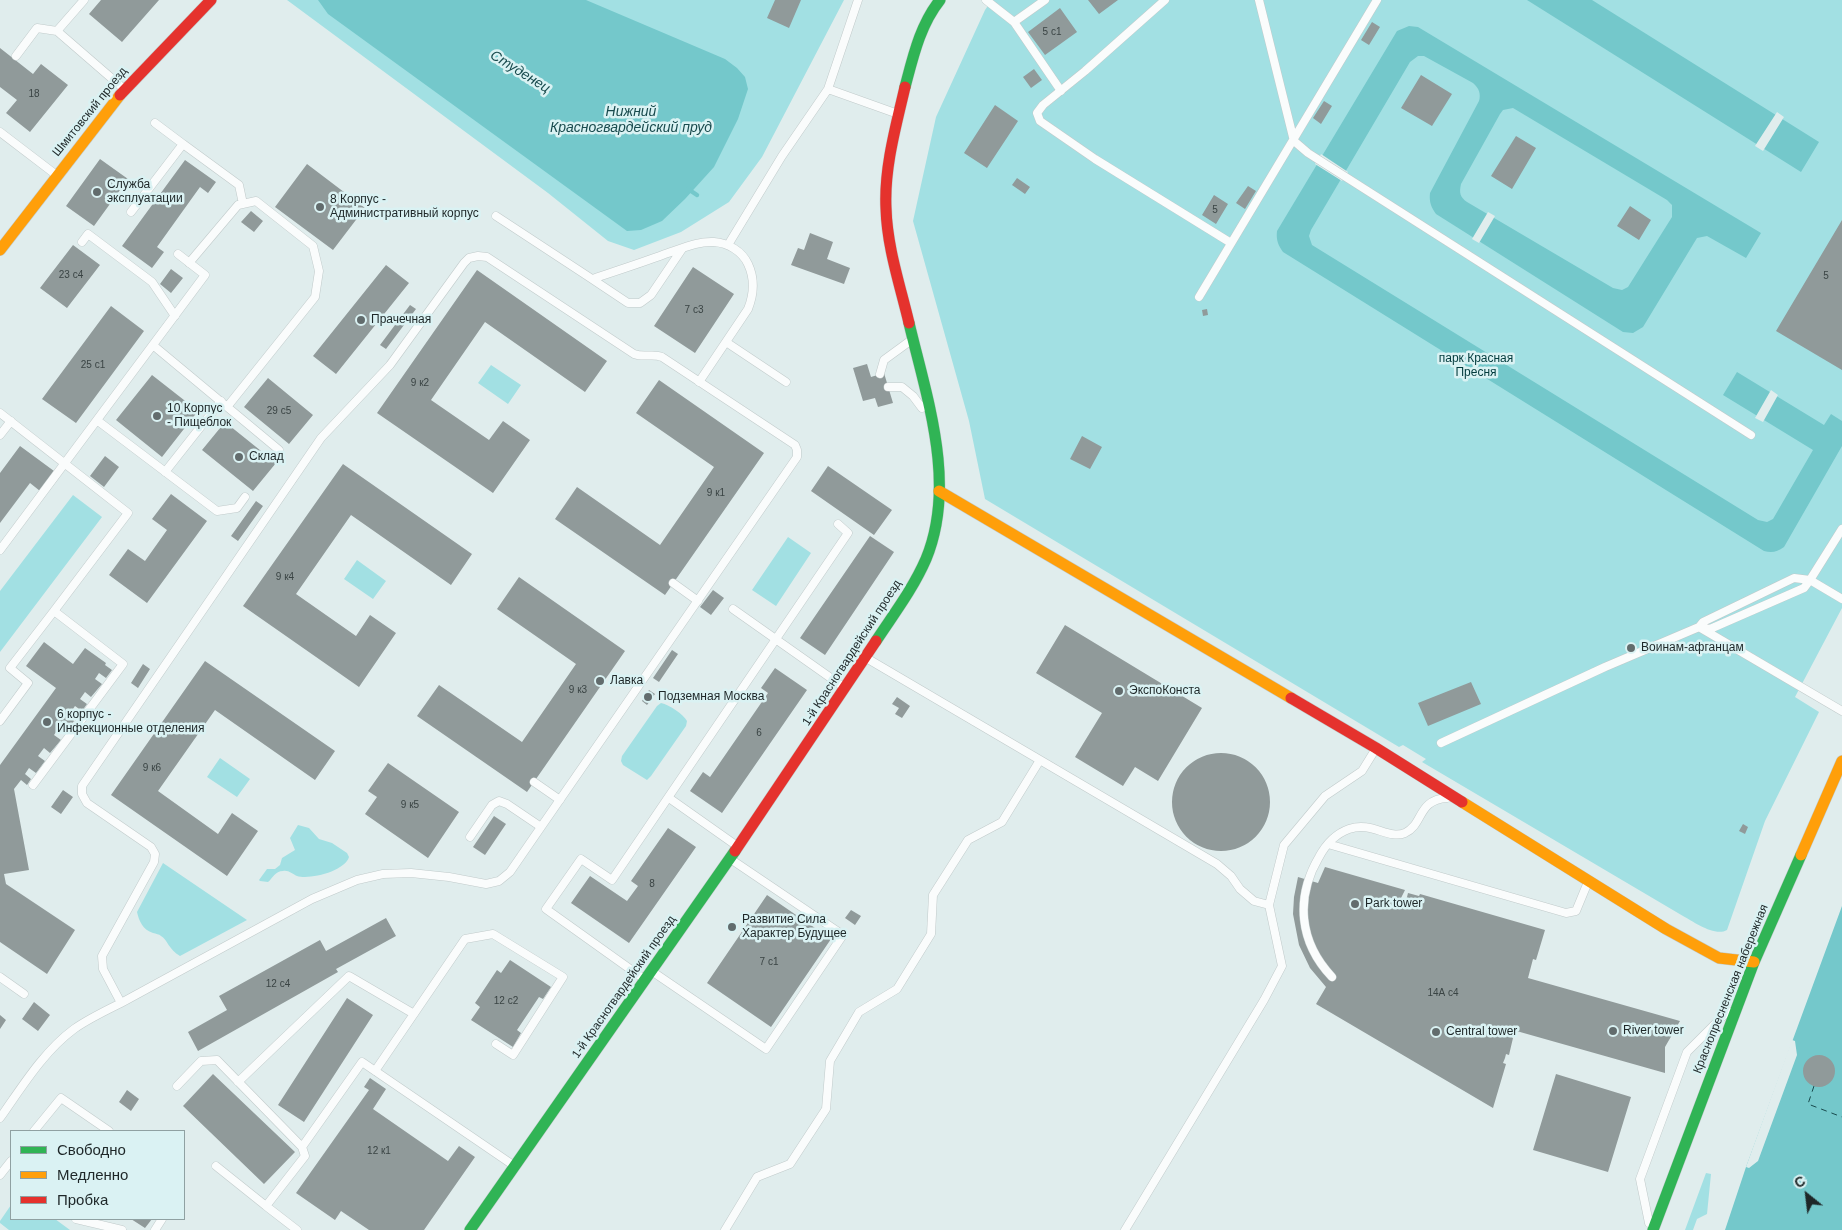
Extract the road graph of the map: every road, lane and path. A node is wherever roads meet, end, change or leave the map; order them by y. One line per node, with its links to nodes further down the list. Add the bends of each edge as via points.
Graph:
1 (84, 0): 11 (lane)
2 (211, 0): 13 (street, Шмитовский проезд)
3 (858, 0): 14 (lane)
4 (986, 0): 10 (lane)
5 (1045, 0): 10 (lane)
6 (1165, 0): 15 (lane)
7 (1259, 0): 19 (lane)
8 (1376, 0): 19 (lane)
9 (939, 1): 16 (street, 1-й Красногвардейский проезд, via 926,19 915,46)
10 (1014, 22): 15 (lane)
11 (57, 31): 12 (lane, via 37,28); 13 (lane)
12 (16, 56)
13 (124, 88): 21 (street, Шмитовский проезд)
14 (828, 88): 16 (lane); 27 (lane)
15 (1061, 91): 26 (lane, via 1037,113 1040,121)
16 (899, 115): 35 (street, 1-й Красногвардейский проезд, via 885,210)
17 (155, 123): 20 (lane)
18 (0, 132): 21 (lane)
19 (1294, 141): 26 (lane); 48 (lane, via 1308,153)
20 (182, 144): 22 (lane, via 239,185); 23 (lane)
21 (57, 175): 29 (street, Шмитовский проезд)
22 (243, 204): 31 (lane); 42 (lane, via 256,201 313,246 319,272 315,297)
23 (131, 212)
24 (496, 216): 32 (lane)
25 (82, 242): 34 (lane, via 88,234 152,282)
26 (1231, 243): 33 (lane)
27 (728, 245): 28 (lane, via 706,242); 36 (lane, via 745,258 752,275 753,290 748,309)
28 (682, 249): 32 (lane); 32 (lane, via 651,295 640,304 628,303)
29 (0, 250)
30 (178, 254): 31 (lane)
31 (189, 263): 34 (lane, via 205,275)
32 (592, 280)
33 (1199, 297)
34 (175, 316): 37 (lane)
35 (912, 340): 38 (lane, via 884,360); 46 (street, 1-й Красногвардейский проезд)
36 (726, 342): 39 (lane); 40 (lane)
37 (154, 346): 42 (lane); 45 (lane)
38 (880, 374)
39 (699, 382): 60 (lane, via 795,445 798,454); 91 (lane, via 659,356 634,354 487,257 473,256 464,263 390,365 321,438 82,786 87,803 151,847 155,854 154,862 102,956 103,969)
40 (786, 382)
41 (888, 387): 46 (lane, via 902,386)
42 (224, 404): 49 (lane); 51 (lane)
43 (0, 413): 44 (lane)
44 (10, 421): 47 (lane); 50 (lane)
45 (98, 421): 50 (lane); 51 (lane)
46 (933, 422): 52 (street, 1-й Красногвардейский проезд)
47 (0, 435)
48 (1751, 435)
49 (280, 450)
50 (65, 464): 56 (lane); 62 (lane, via 128,512)
51 (165, 472): 53 (lane, via 217,512 237,508)
52 (939, 491): 65 (street, 1-й Красногвардейский проезд, via 935,531 927,558); 70 (street)
53 (246, 497)
54 (838, 524): 64 (lane, via 848,533)
55 (1842, 529): 57 (lane)
56 (0, 550)
57 (1810, 580): 59 (lane); 63 (lane, via 1794,578 1703,622); 63 (lane, via 1804,588 1710,629)
58 (673, 583): 60 (lane)
59 (1842, 599)
60 (698, 601): 76 (lane)
61 (733, 609): 64 (lane)
62 (54, 611): 68 (lane, via 10,668 28,683); 74 (lane, via 123,664)
63 (1699, 627): 67 (lane); 69 (lane)
64 (776, 640): 66 (lane); 75 (lane)
65 (866, 658): 66 (street, 1-й Красногвардейский проезд); 71 (lane)
66 (846, 689): 81 (street, 1-й Красногвардейский проезд)
67 (1842, 711)
68 (0, 721)
69 (1441, 743)
70 (1376, 748): 77 (street); 84 (lane, via 1362,772 1325,796 1284,845)
71 (1040, 760): 84 (lane, via 1217,864 1240,889); 108 (lane, via 1002,822 968,840 933,895 931,934 897,988 859,1012 830,1061 826,1109 790,1164 757,1178)
72 (1842, 761): 85 (street, Краснопресненская набережная)
73 (534, 782): 76 (lane)
74 (33, 785)
75 (670, 798): 81 (lane); 87 (lane, via 612,880 581,859 546,909)
76 (560, 800): 78 (lane)
77 (1460, 801): 80 (lane, via 1445,798 1431,802 1422,810 1412,828 1404,833 1394,834 1360,826 1343,832); 83 (street)
78 (541, 827): 79 (lane, via 499,802 492,805); 91 (lane, via 510,872 499,881 486,884 411,873 383,874 357,880 312,899)
79 (470, 837)
80 (1328, 844): 83 (lane, via 1566,913 1576,911); 88 (lane, via 1309,877 1303,908 1312,948)
81 (738, 847): 82 (street, 1-й Красногвардейский проезд)
82 (730, 859): 87 (street, 1-й Красногвардейский проезд); 87 (lane, via 843,935 766,1049)
83 (1589, 880): 85 (street, via 1719,958)
84 (1269, 906): 109 (lane, via 1282,966)
85 (1754, 962): 90 (street, Краснопресненская набережная)
86 (0, 976): 89 (lane)
87 (649, 976): 102 (street, 1-й Красногвардейский проезд)
88 (1332, 977)
89 (24, 994)
90 (1739, 1000): 110 (street, Краснопресненская набережная); 110 (lane, via 1687,1052 1640,1178)
91 (121, 1003): 97 (lane, via 74,1029 59,1042)
92 (414, 1014): 93 (lane, via 465,938 493,934 563,977 513,1055); 94 (lane); 95 (lane, via 349,976)
93 (496, 1044)
94 (375, 1071): 100 (lane, via 362,1062); 102 (lane)
95 (238, 1082): 96 (lane, via 216,1060 201,1061); 100 (lane)
96 (177, 1086)
97 (0, 1118)
98 (35, 1130): 99 (lane, via 60,1098)
99 (108, 1130)
100 (302, 1147): 103 (lane, via 305,1156)
101 (216, 1166): 103 (lane)
102 (514, 1166): 107 (street, 1-й Красногвардейский проезд)
103 (266, 1206): 106 (lane)
104 (80, 1220): 105 (lane)
105 (122, 1230)
106 (297, 1230)
107 (470, 1230)
108 (725, 1230)
109 (1125, 1230)
110 (1652, 1230)

